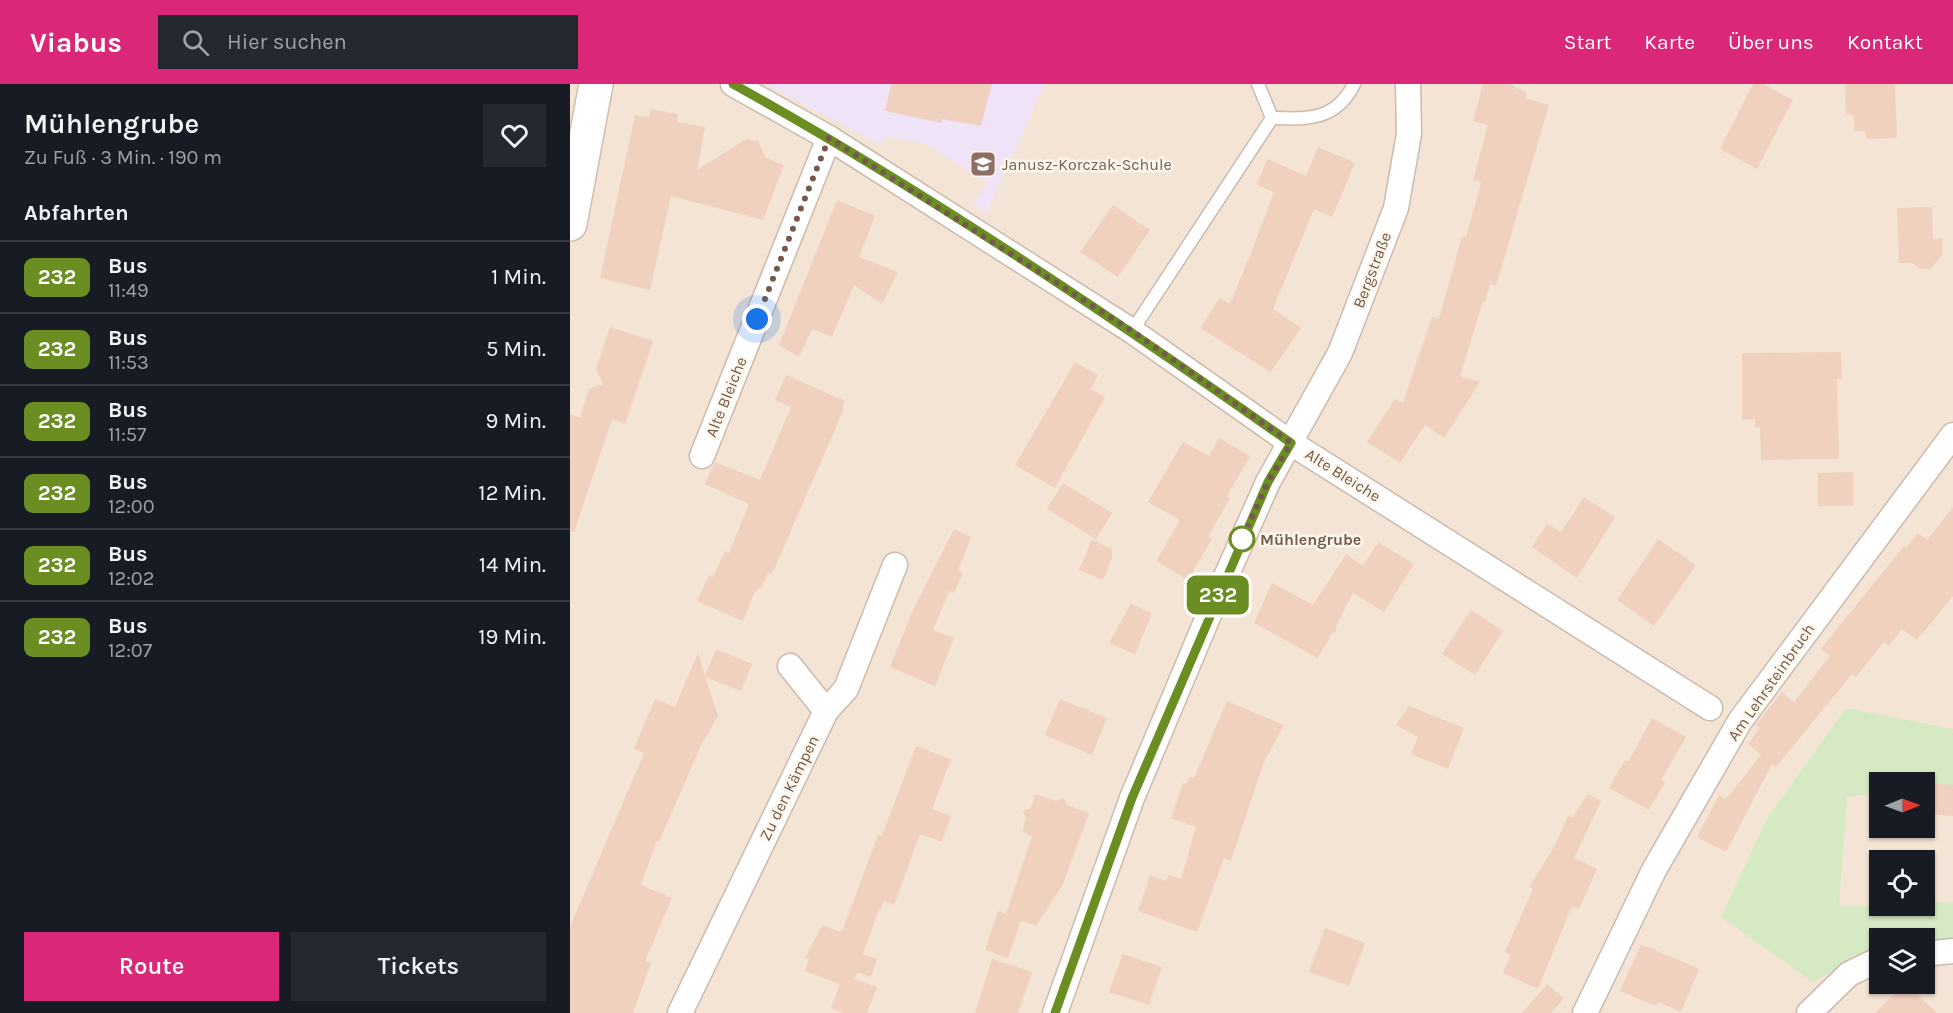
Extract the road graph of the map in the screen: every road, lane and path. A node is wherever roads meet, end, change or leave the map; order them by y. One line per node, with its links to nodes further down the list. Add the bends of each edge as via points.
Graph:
1 (596, 84): 8 (street)
2 (733, 84): 7 (street, Alte Bleiche)
3 (1258, 84): 6 (lane)
4 (1354, 84): 6 (lane, via 1330,112 1312,119)
5 (1408, 84): 11 (street, Bergstraße, via 1409,134 1396,208 1340,353)
6 (1272, 118): 9 (lane)
7 (829, 138): 9 (street, Alte Bleiche); 12 (street, Alte Bleiche)
8 (570, 224)
9 (1132, 331): 11 (street, Alte Bleiche)
10 (1953, 435): 22 (street, Am Lehrsteinbruch, via 1740,721 1654,870)
11 (1291, 443): 15 (street, Alte Bleiche); 21 (street, via 1268,482 1132,798)
12 (702, 456)
13 (895, 565): 16 (street, Zu den Kämpen, via 846,689)
14 (790, 666): 16 (street)
15 (1710, 708)
16 (826, 711): 20 (street, Zu den Kämpen)
17 (1953, 951): 18 (street)
18 (1935, 953)
19 (1869, 964): 23 (street, via 1849,974)
20 (680, 1013)
21 (1055, 1013)
22 (1585, 1013)
23 (1809, 1013)

